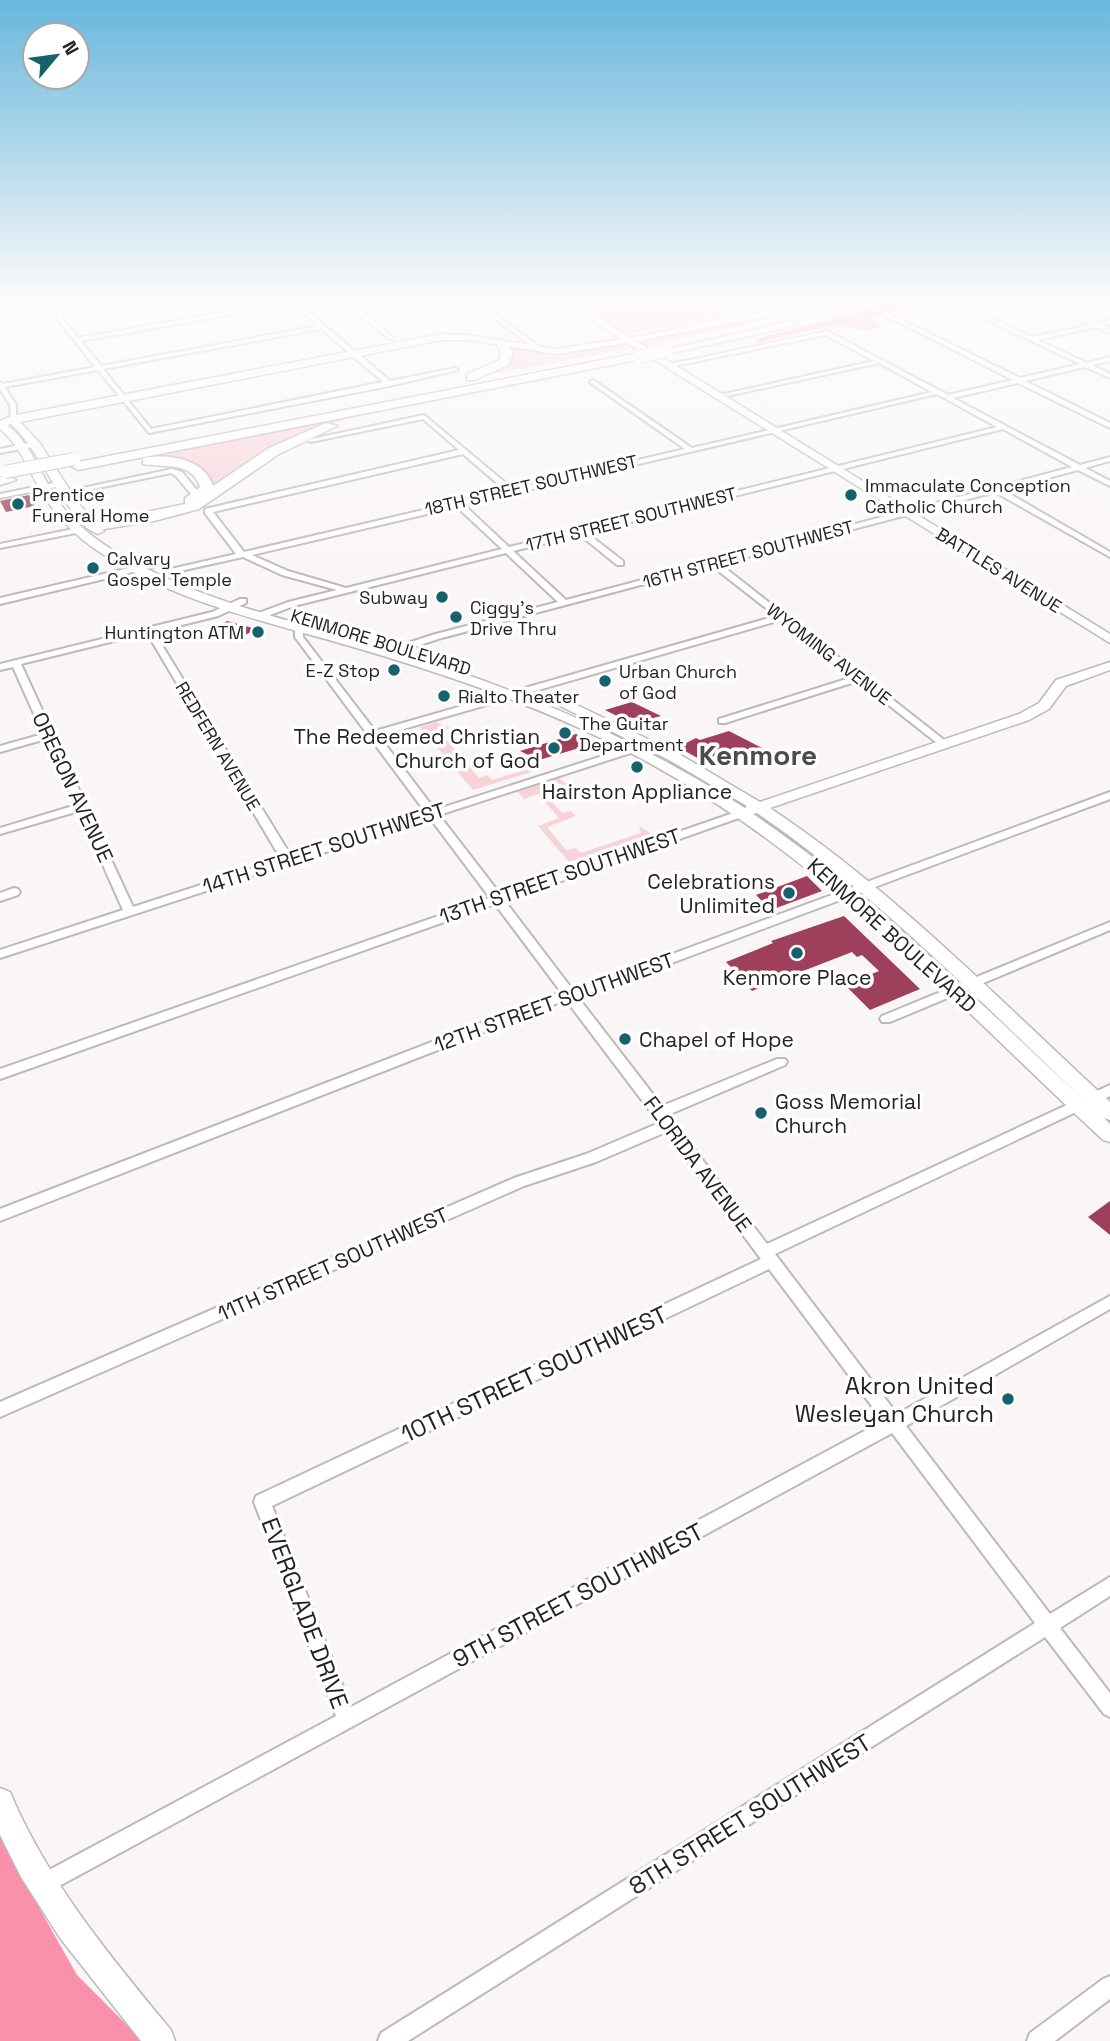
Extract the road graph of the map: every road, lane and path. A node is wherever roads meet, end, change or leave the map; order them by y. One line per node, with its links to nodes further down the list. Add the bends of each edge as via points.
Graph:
1 (8, 397): 16 (street)
2 (130, 397): 13 (main road)
3 (321, 397): 13 (street, via 149,431)
4 (375, 397): 15 (highway)
5 (389, 397): 15 (highway)
6 (424, 397): 28 (highway)
7 (446, 397): 41 (highway, via 330,426 274,451 194,506)
8 (615, 397): 24 (street)
9 (720, 397): 20 (main road, BATTLES AVENUE)
10 (916, 397): 20 (street, 18TH STREET SOUTHWEST)
11 (948, 397): 19 (street)
12 (1053, 397): 18 (street)
13 (121, 399): 16 (main road)
14 (0, 414): 16 (main road, KENMORE BOULEVARD)
15 (277, 419): 28 (highway)
16 (13, 420): 17 (main road); 22 (main road, KENMORE BOULEVARD)
17 (0, 424): 23 (main road, KENMORE BOULEVARD)
18 (1110, 426)
19 (1004, 427): 29 (street); 30 (street, 17TH STREET SOUTHWEST)
20 (773, 430): 24 (street, 18TH STREET SOUTHWEST); 30 (main road, BATTLES AVENUE)
21 (311, 440): 26 (street, via 424,417)
22 (34, 444): 23 (street); 35 (main road, KENMORE BOULEVARD)
23 (21, 447): 25 (street); 35 (main road, KENMORE BOULEVARD)
24 (689, 449): 37 (street, 18TH STREET SOUTHWEST)
25 (0, 451)
26 (465, 451): 37 (street); 45 (street, via 209,509)
27 (1110, 458): 29 (street, 16TH STREET SOUTHWEST)
28 (76, 462): 32 (highway); 41 (highway, via 167,461 194,467 206,478 202,494 180,506)
29 (1079, 467): 33 (street); 34 (street, 16TH STREET SOUTHWEST)
30 (836, 468): 40 (main road, BATTLES AVENUE); 42 (street, 17TH STREET SOUTHWEST)
31 (173, 471): 35 (street); 36 (street)
32 (4, 477)
33 (1110, 484)
34 (996, 489): 40 (street, 16TH STREET SOUTHWEST); 46 (street)
35 (54, 490): 38 (street); 41 (main road, KENMORE BOULEVARD)
36 (193, 491)
37 (511, 491): 39 (street, 18TH STREET SOUTHWEST)
38 (0, 496)
39 (457, 503): 44 (street); 45 (street, 18TH STREET SOUTHWEST)
40 (906, 512): 48 (street, 16TH STREET SOUTHWEST); 61 (main road, BATTLES AVENUE)
41 (85, 528): 43 (street); 49 (main road, KENMORE BOULEVARD); 50 (main road, KENMORE BOULEVARD)
42 (581, 532): 44 (street, 17TH STREET SOUTHWEST); 47 (street)
43 (0, 546)
44 (507, 550): 52 (street, 17TH STREET SOUTHWEST); 54 (street)
45 (240, 553): 51 (street, 18TH STREET SOUTHWEST); 52 (street, via 285,573)
46 (1110, 555)
47 (620, 562)
48 (713, 563): 54 (street, 16TH STREET SOUTHWEST); 58 (street, WYOMING AVENUE)
49 (151, 565): 50 (street); 51 (main road, KENMORE BOULEVARD)
50 (136, 569): 53 (street); 55 (main road, KENMORE BOULEVARD, via 171,586)
51 (165, 573): 55 (main road, KENMORE BOULEVARD)
52 (346, 590): 56 (street, 17TH STREET SOUTHWEST)
53 (0, 601)
54 (564, 603): 62 (street, 16TH STREET SOUTHWEST)
55 (237, 604): 56 (main road, KENMORE BOULEVARD); 57 (main road, KENMORE BOULEVARD); 60 (street)
56 (274, 610): 57 (street, 17TH STREET SOUTHWEST); 59 (main road, KENMORE BOULEVARD)
57 (259, 616): 59 (main road, KENMORE BOULEVARD)
58 (783, 617): 67 (street, WYOMING AVENUE); 68 (street)
59 (306, 624): 62 (main road, KENMORE BOULEVARD); 63 (main road, KENMORE BOULEVARD); 72 (street, FLORIDA AVENUE, via 299,637)
60 (149, 630): 64 (street); 83 (street, REDFERN AVENUE)
61 (1110, 639)
62 (404, 646): 63 (street, 16TH STREET SOUTHWEST); 68 (main road, KENMORE BOULEVARD)
63 (387, 653): 69 (main road, KENMORE BOULEVARD)
64 (16, 663): 66 (street); 71 (street, OREGON AVENUE)
65 (1110, 666): 74 (main road, 13TH STREET SOUTHWEST, via 1061,683 1037,711)
66 (0, 667)
67 (859, 678): 70 (street); 74 (street, WYOMING AVENUE)
68 (529, 689): 69 (street); 73 (main road, KENMORE BOULEVARD)
69 (511, 694): 72 (street); 76 (main road, KENMORE BOULEVARD)
70 (722, 721)
71 (49, 735): 75 (street); 78 (street, OREGON AVENUE)
72 (373, 735): 80 (street, FLORIDA AVENUE)
73 (649, 744): 76 (street, 14TH STREET SOUTHWEST); 79 (main road, KENMORE BOULEVARD)
74 (945, 745): 79 (main road, 13TH STREET SOUTHWEST)
75 (0, 749)
76 (632, 749): 80 (street, 14TH STREET SOUTHWEST); 81 (main road, KENMORE BOULEVARD)
77 (1110, 795): 84 (street, 12TH STREET SOUTHWEST)
78 (82, 807): 82 (street); 89 (street, OREGON AVENUE)
79 (759, 807): 81 (main road, 13TH STREET SOUTHWEST); 84 (main road, KENMORE BOULEVARD)
80 (432, 813): 83 (street, 14TH STREET SOUTHWEST); 88 (street, FLORIDA AVENUE)
81 (743, 813): 86 (main road, KENMORE BOULEVARD); 88 (street, 13TH STREET SOUTHWEST)
82 (0, 831)
83 (288, 861): 89 (street, 14TH STREET SOUTHWEST)
84 (867, 886): 86 (street, 12TH STREET SOUTHWEST); 92 (main road, KENMORE BOULEVARD)
85 (14, 892): 87 (street)
86 (849, 893): 93 (main road, KENMORE BOULEVARD); 94 (street, 12TH STREET SOUTHWEST)
87 (0, 897)
88 (496, 898): 94 (street, FLORIDA AVENUE); 97 (street, 13TH STREET SOUTHWEST)
89 (130, 912): 91 (street, 14TH STREET SOUTHWEST)
90 (1110, 926): 92 (street)
91 (0, 954)
92 (972, 983): 93 (street); 99 (main road, KENMORE BOULEVARD)
93 (956, 990): 95 (street); 100 (main road, KENMORE BOULEVARD)
94 (569, 994): 102 (street, FLORIDA AVENUE); 104 (street, 12TH STREET SOUTHWEST)
95 (887, 1019)
96 (781, 1062): 102 (street, 11TH STREET SOUTHWEST)
97 (0, 1074)
98 (1110, 1090): 99 (street, 10TH STREET SOUTHWEST)
99 (1094, 1098): 100 (street, 10TH STREET SOUTHWEST); 101 (main road, KENMORE BOULEVARD)
100 (1077, 1105): 103 (main road, KENMORE BOULEVARD); 105 (street, 10TH STREET SOUTHWEST)
101 (1110, 1113)
102 (664, 1119): 105 (street, FLORIDA AVENUE); 107 (street, 11TH STREET SOUTHWEST, via 591,1158 519,1182)
103 (1110, 1135)
104 (0, 1215)
105 (768, 1256): 108 (street, FLORIDA AVENUE); 109 (street, 10TH STREET SOUTHWEST)
106 (1110, 1302): 108 (street, 9TH STREET SOUTHWEST)
107 (0, 1410)
108 (894, 1424): 111 (street, FLORIDA AVENUE); 113 (street, 9TH STREET SOUTHWEST)
109 (296, 1486): 113 (street, EVERGLADE DRIVE, via 262,1502)
110 (1110, 1586): 111 (street, 8TH STREET SOUTHWEST)
111 (1047, 1626): 112 (street, FLORIDA AVENUE); 118 (street, 8TH STREET SOUTHWEST)
112 (1110, 1708)
113 (346, 1720): 115 (street, 9TH STREET SOUTHWEST)
114 (0, 1802): 115 (main road, via 20,1849)
115 (43, 1884): 117 (main road, via 64,1919)
116 (1110, 1986): 119 (street)
117 (160, 2041)
118 (389, 2041)
119 (1038, 2041)

